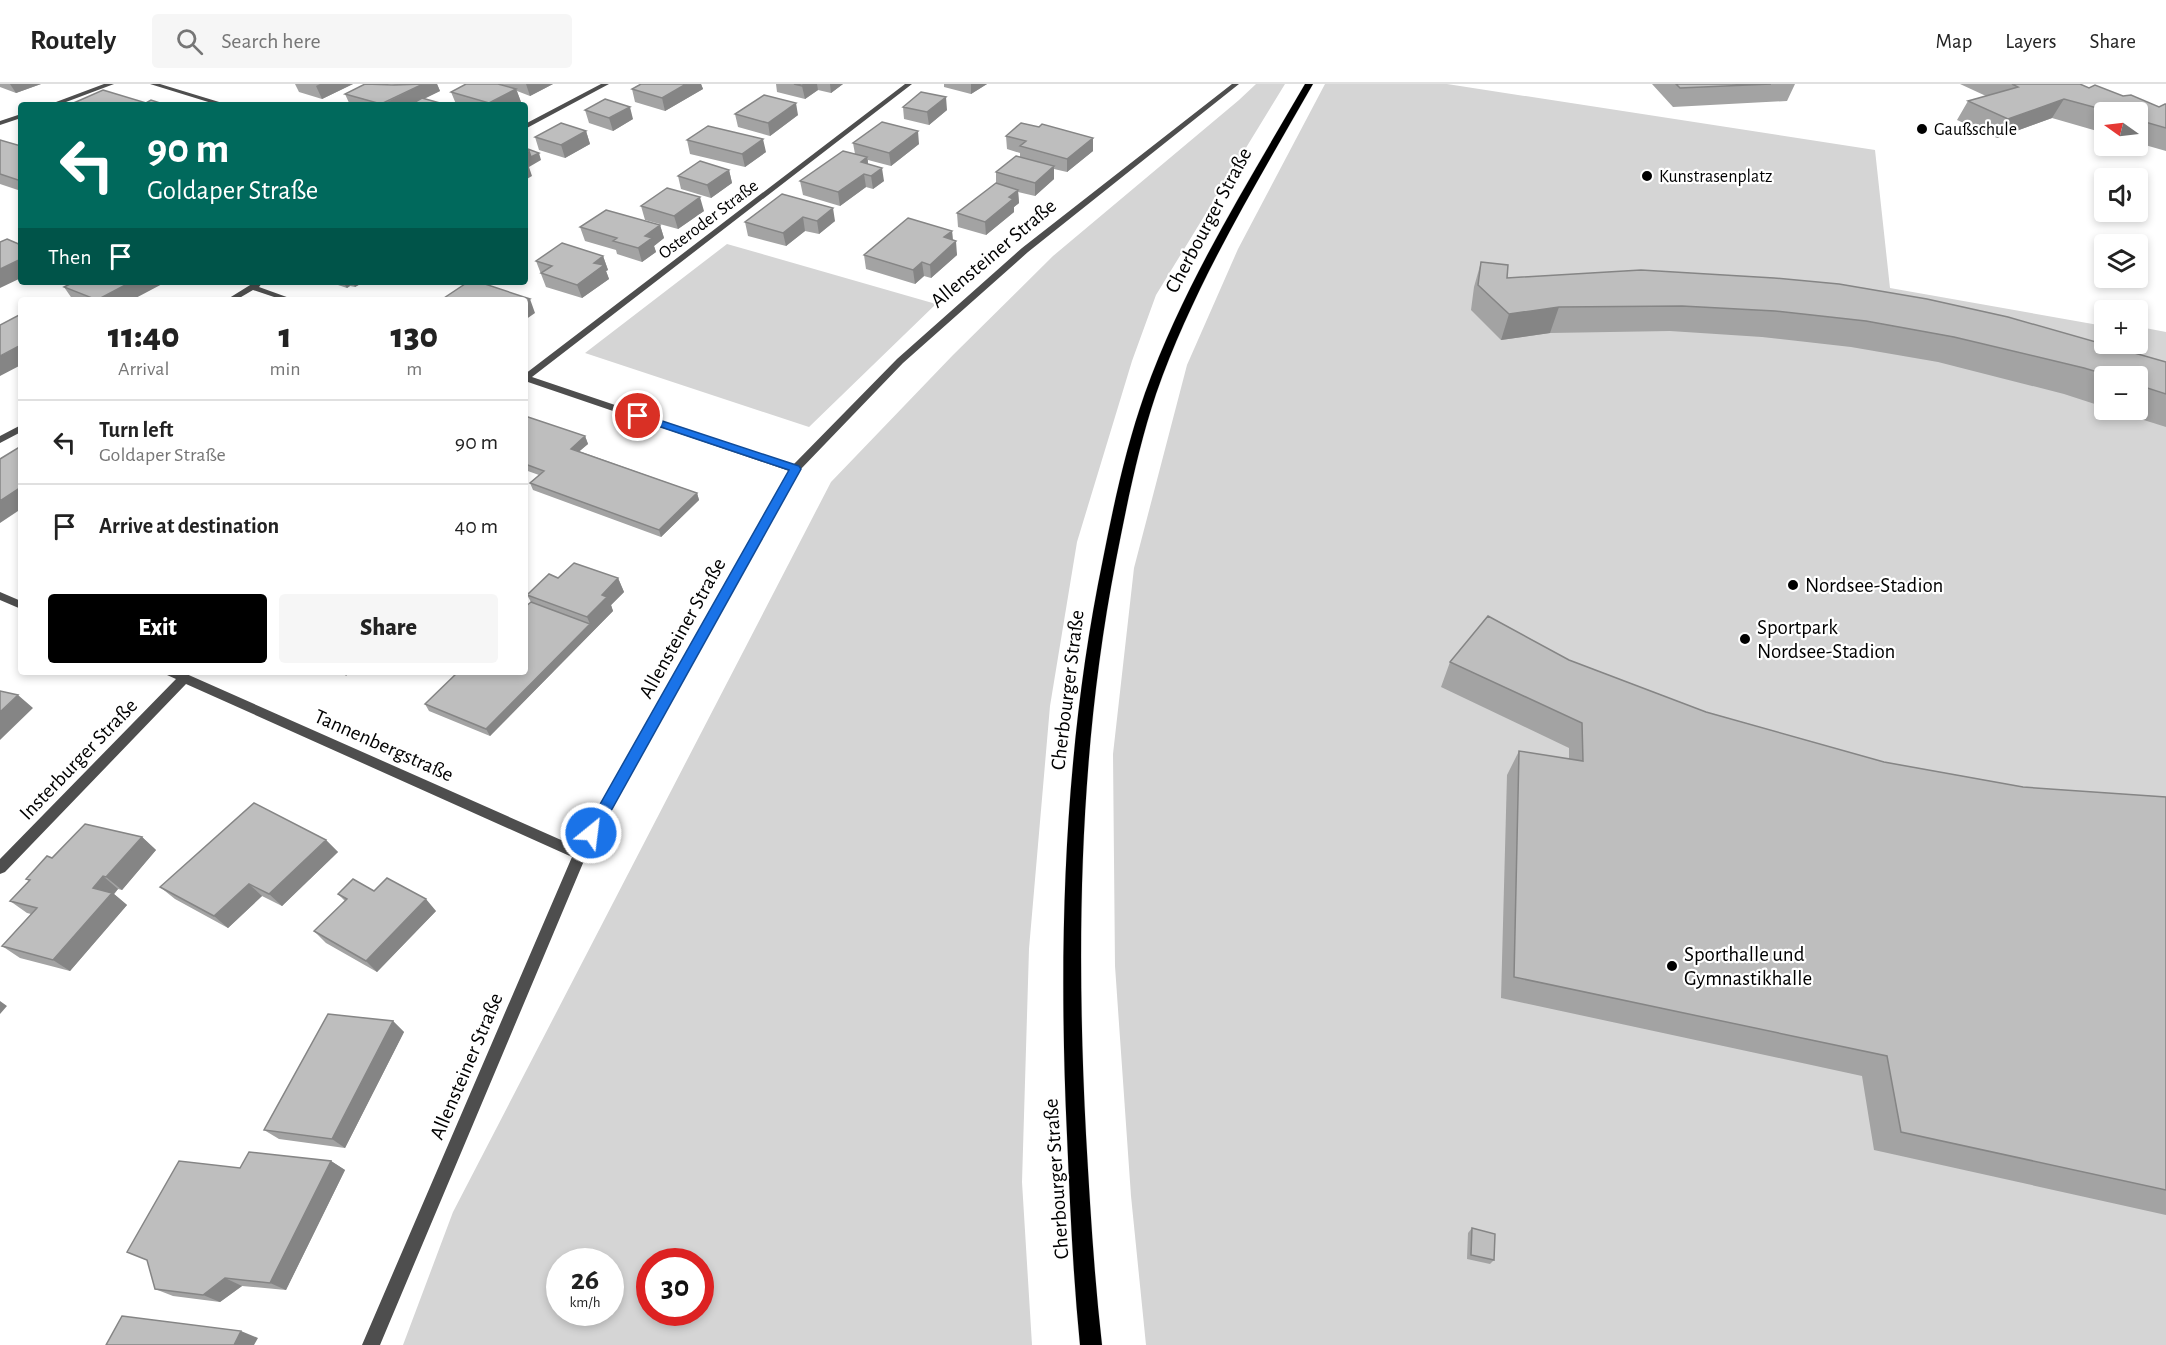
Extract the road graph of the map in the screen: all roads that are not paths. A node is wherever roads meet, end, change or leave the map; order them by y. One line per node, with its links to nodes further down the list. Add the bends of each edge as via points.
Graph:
1 (111, 84): 7 (street)
2 (153, 84): 8 (street)
3 (606, 84): 11 (street)
4 (909, 84): 16 (street, Osteroder Straße)
5 (1236, 84): 20 (street, Allensteiner Straße, via 1025,250 900,361)
6 (1309, 84): 28 (main road, Cherbourger Straße, via 1178,323 1136,438 1102,585 1084,714 1071,881 1072,1061)
7 (60, 102)
8 (216, 102)
9 (18, 117): 10 (street)
10 (0, 123)
11 (528, 125)
12 (254, 285): 14 (street)
13 (258, 285): 15 (street)
14 (235, 297)
15 (284, 297)
16 (528, 376)
17 (528, 379): 20 (street)
18 (18, 430): 19 (street)
19 (0, 440)
20 (795, 469): 25 (street, Allensteiner Straße)
21 (0, 596): 22 (street)
22 (18, 604)
23 (178, 675): 24 (street, Tannenbergstraße)
24 (184, 678): 25 (street, Tannenbergstraße); 26 (street, Insterburger Straße)
25 (580, 854): 27 (street, Allensteiner Straße)
26 (0, 868)
27 (371, 1345)
28 (1091, 1345)

